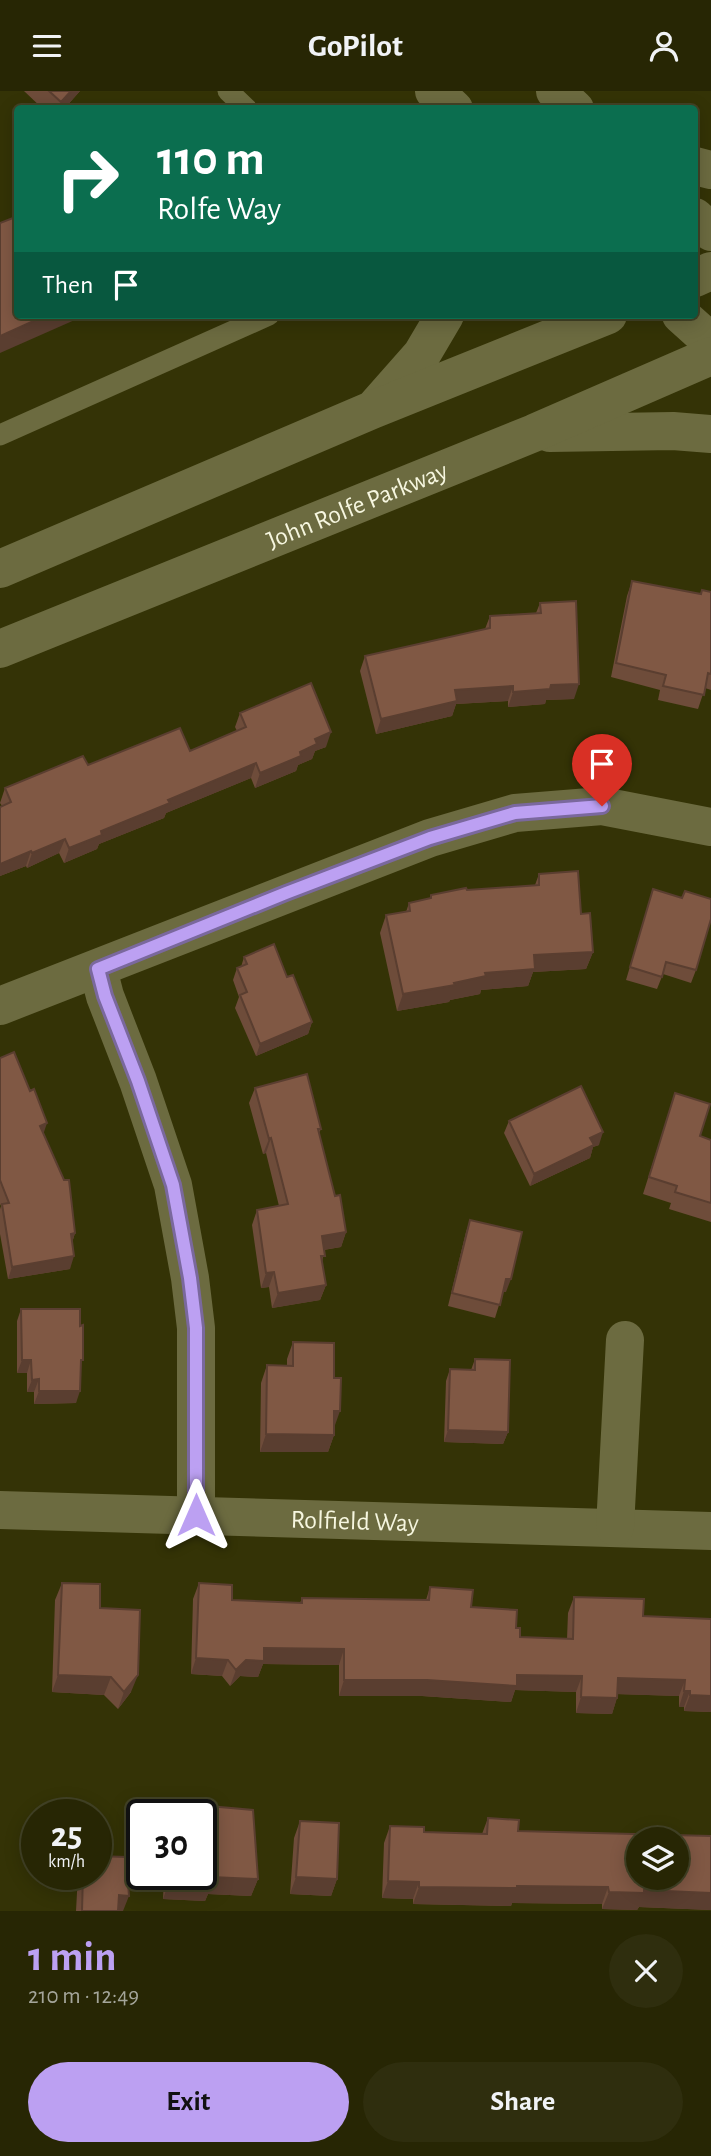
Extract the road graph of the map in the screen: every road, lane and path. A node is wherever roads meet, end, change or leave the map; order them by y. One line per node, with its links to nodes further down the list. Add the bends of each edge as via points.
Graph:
1 (228, 91): 4 (lane)
2 (434, 91): 5 (street)
3 (555, 91): 6 (street)
4 (243, 105)
5 (450, 105)
6 (571, 105)
7 (698, 220): 8 (street)
8 (711, 232)
9 (260, 319): 18 (lane)
10 (442, 319): 15 (street, via 422,354)
11 (598, 319): 15 (street)
12 (685, 319): 13 (street)
13 (711, 342)
14 (711, 356): 16 (street, John Rolfe Parkway)
15 (372, 410): 19 (street)
16 (534, 433): 17 (street); 20 (street, John Rolfe Parkway)
17 (711, 434)
18 (0, 435)
19 (0, 569)
20 (0, 649)
21 (711, 827): 22 (street, via 602,806 515,813 430,838)
22 (98, 969): 23 (street); 26 (street, via 173,1185 190,1278 196,1328)
23 (0, 1006)
24 (625, 1340): 27 (street)
25 (0, 1510): 26 (street, Rolfield Way)
26 (196, 1515): 27 (street, Rolfield Way)
27 (615, 1527): 28 (street, Rolfield Way)
28 (711, 1531)

